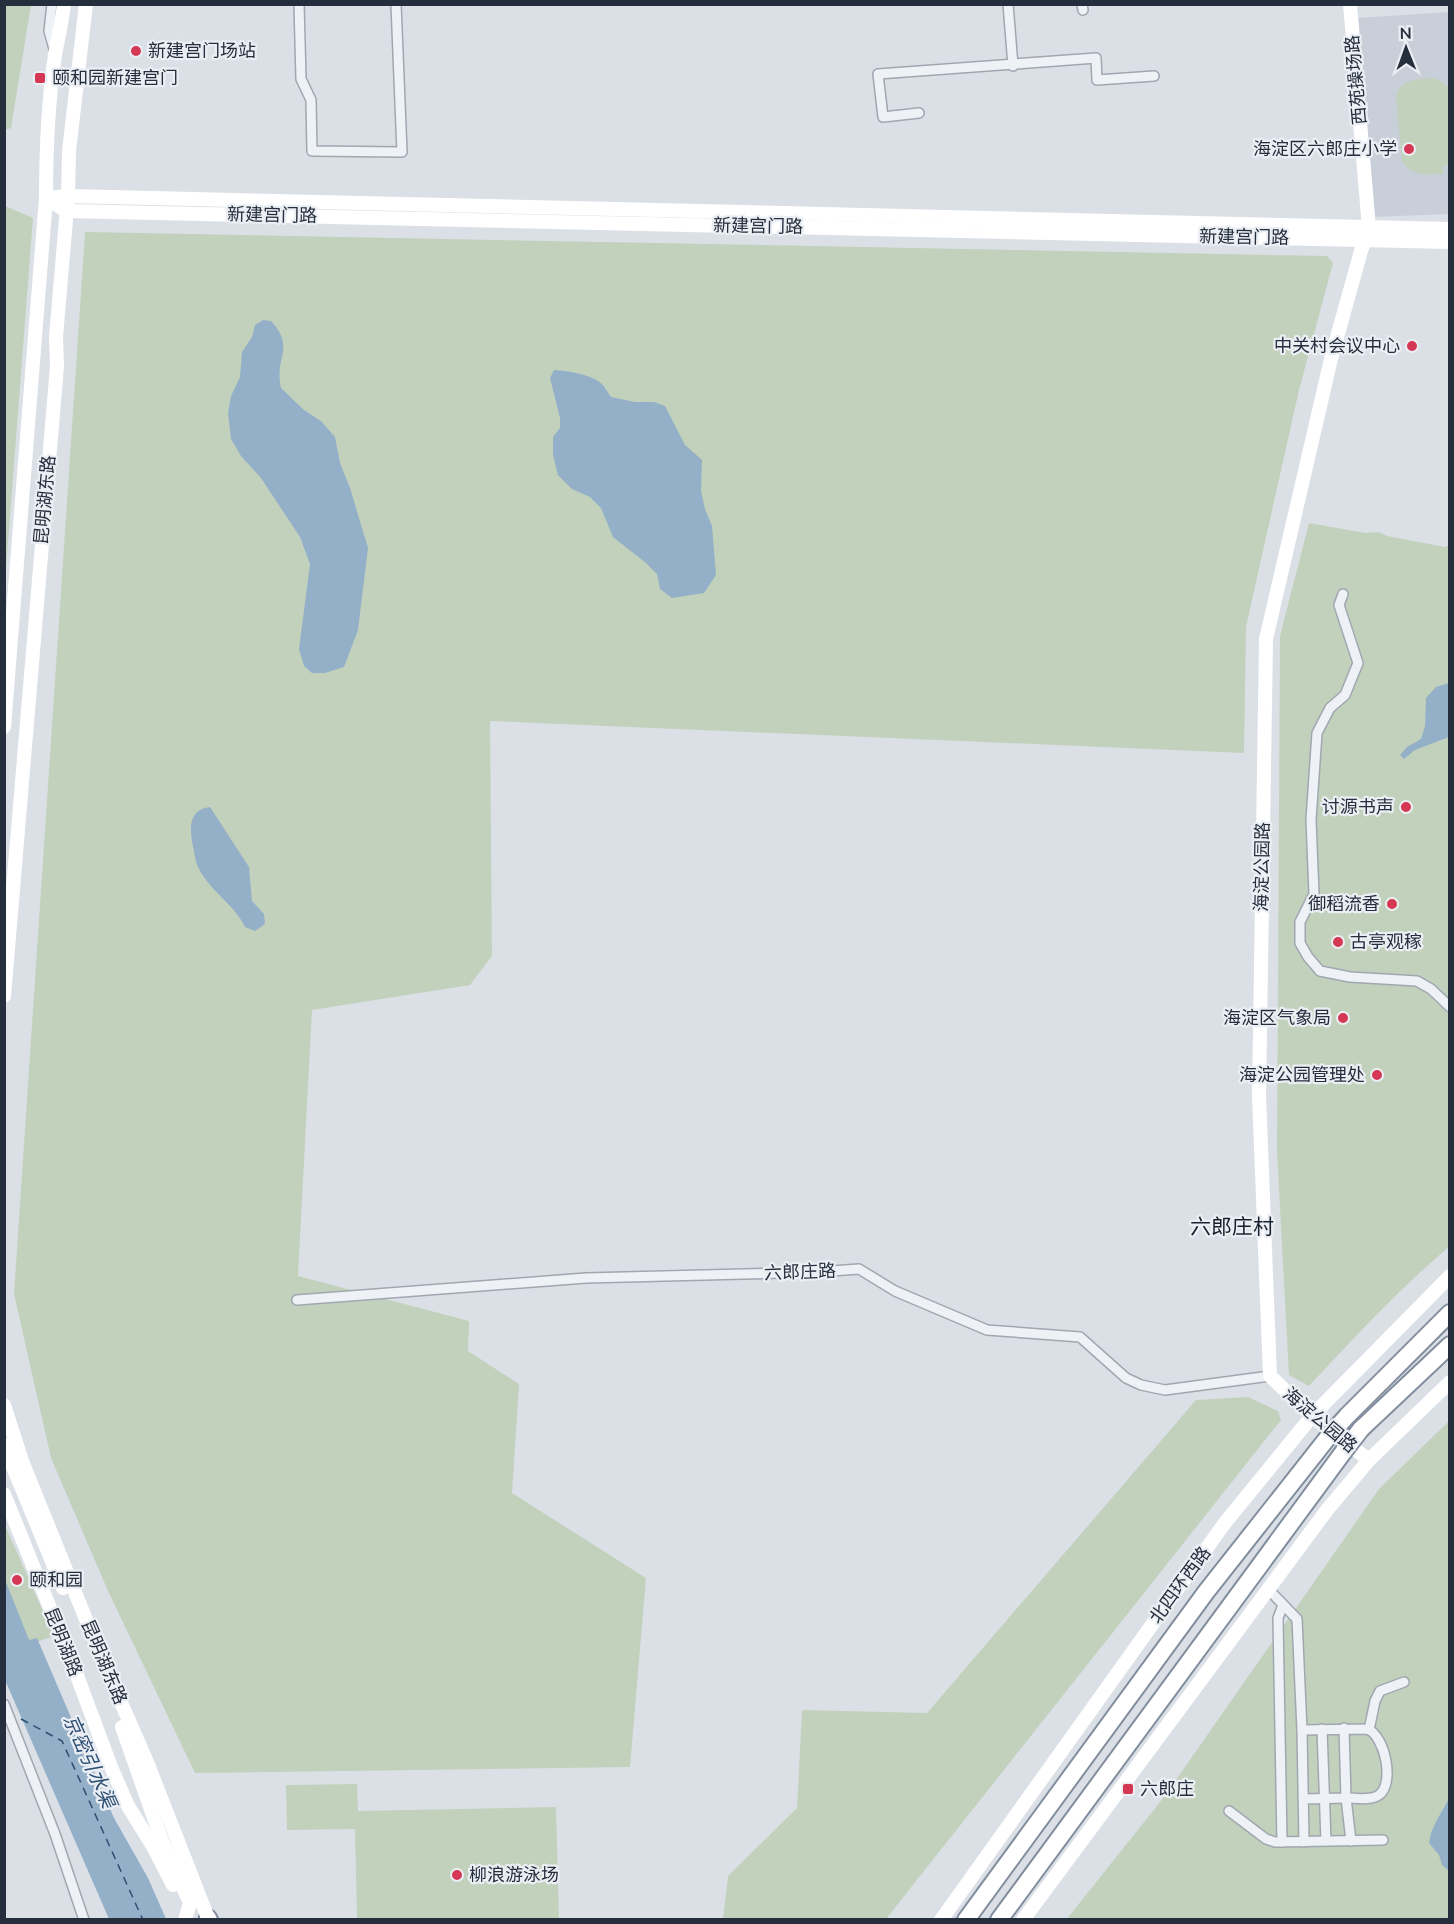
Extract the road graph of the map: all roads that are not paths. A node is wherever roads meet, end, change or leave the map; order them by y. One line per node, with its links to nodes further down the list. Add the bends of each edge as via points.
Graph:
1 (52, 4): 9 (street, via 49,31)
2 (64, 4): 9 (street, 昆明湖东路)
3 (86, 4): 13 (street, 昆明湖东路, via 69,151)
4 (299, 4): 5 (street, via 301,79 311,100 312,151 402,152)
5 (396, 4)
6 (1008, 4): 10 (street)
7 (1343, 4): 17 (street, 西苑操场路)
8 (1350, 4): 17 (street, 西苑操场路)
9 (55, 54): 14 (street, 昆明湖东路, via 46,149)
10 (1013, 66): 11 (street, via 1096,58 1098,80); 12 (street, via 878,75 883,117)
11 (1154, 76)
12 (919, 113)
13 (68, 196): 14 (street, 新建宫门路); 15 (street, 昆明湖东路); 17 (street, 新建宫门路)
14 (46, 198): 15 (street); 20 (street, 昆明湖东路)
15 (66, 211): 17 (street, 新建宫门路); 21 (street, 昆明湖东路, via 57,366)
16 (1449, 229): 17 (street, 新建宫门路)
17 (1365, 232): 18 (street, 新建宫门路); 27 (street, 海淀公园路, via 1331,359 1266,639 1259,1096)
18 (1449, 242)
19 (1343, 594): 22 (street, via 1339,605 1358,663 1345,695 1330,708 1317,733 1311,820 1314,894 1300,922 1300,943 1320,971 1417,981)
20 (4, 727)
21 (4, 996)
22 (1449, 1008)
23 (1449, 1276): 30 (street, 北四环西路)
24 (297, 1300): 27 (street, 六郎庄路, via 586,1278 859,1269 895,1292 987,1330 1080,1337 1126,1378 1141,1385 1165,1390)
25 (1449, 1313): 55 (highway, 北四环西路, bridge, via 1329,1436 1206,1592)
26 (1449, 1345): 56 (highway, bridge, via 1361,1428)
27 (1270, 1376): 30 (street, 海淀公园路)
28 (1449, 1382): 32 (street)
29 (4, 1405): 52 (street, 昆明湖东路, via 22,1461)
30 (1311, 1416): 32 (street, 海淀公园路); 54 (street, 北四环西路, via 1224,1524)
31 (4, 1445): 51 (street, 昆明湖东路, via 188,1897)
32 (1369, 1460): 34 (street)
33 (4, 1494): 51 (street, 昆明湖路, via 111,1767 128,1806 164,1867)
34 (1268, 1589): 35 (street); 57 (street)
35 (1283, 1605): 40 (street, via 1297,1619); 49 (street, via 1278,1618)
36 (1404, 1682): 41 (street, via 1380,1691)
37 (4, 1704): 53 (street)
38 (1344, 1728): 39 (street); 41 (street); 42 (street)
39 (1322, 1729): 40 (street); 44 (street)
40 (1302, 1730): 43 (street)
41 (1369, 1730): 42 (street, via 1375,1732 1383,1748 1384,1789 1375,1798)
42 (1346, 1798): 44 (street); 48 (street)
43 (1303, 1799): 44 (street); 50 (street)
44 (1325, 1800): 47 (street)
45 (1229, 1810): 49 (street, via 1266,1839)
46 (1383, 1840): 48 (street)
47 (1326, 1841): 48 (street); 50 (street)
48 (1351, 1841)
49 (1282, 1842): 50 (street)
50 (1304, 1842)
51 (186, 1919)
52 (208, 1919)
53 (84, 1920)
54 (941, 1920)
55 (966, 1920)
56 (999, 1920)
57 (1023, 1920)

